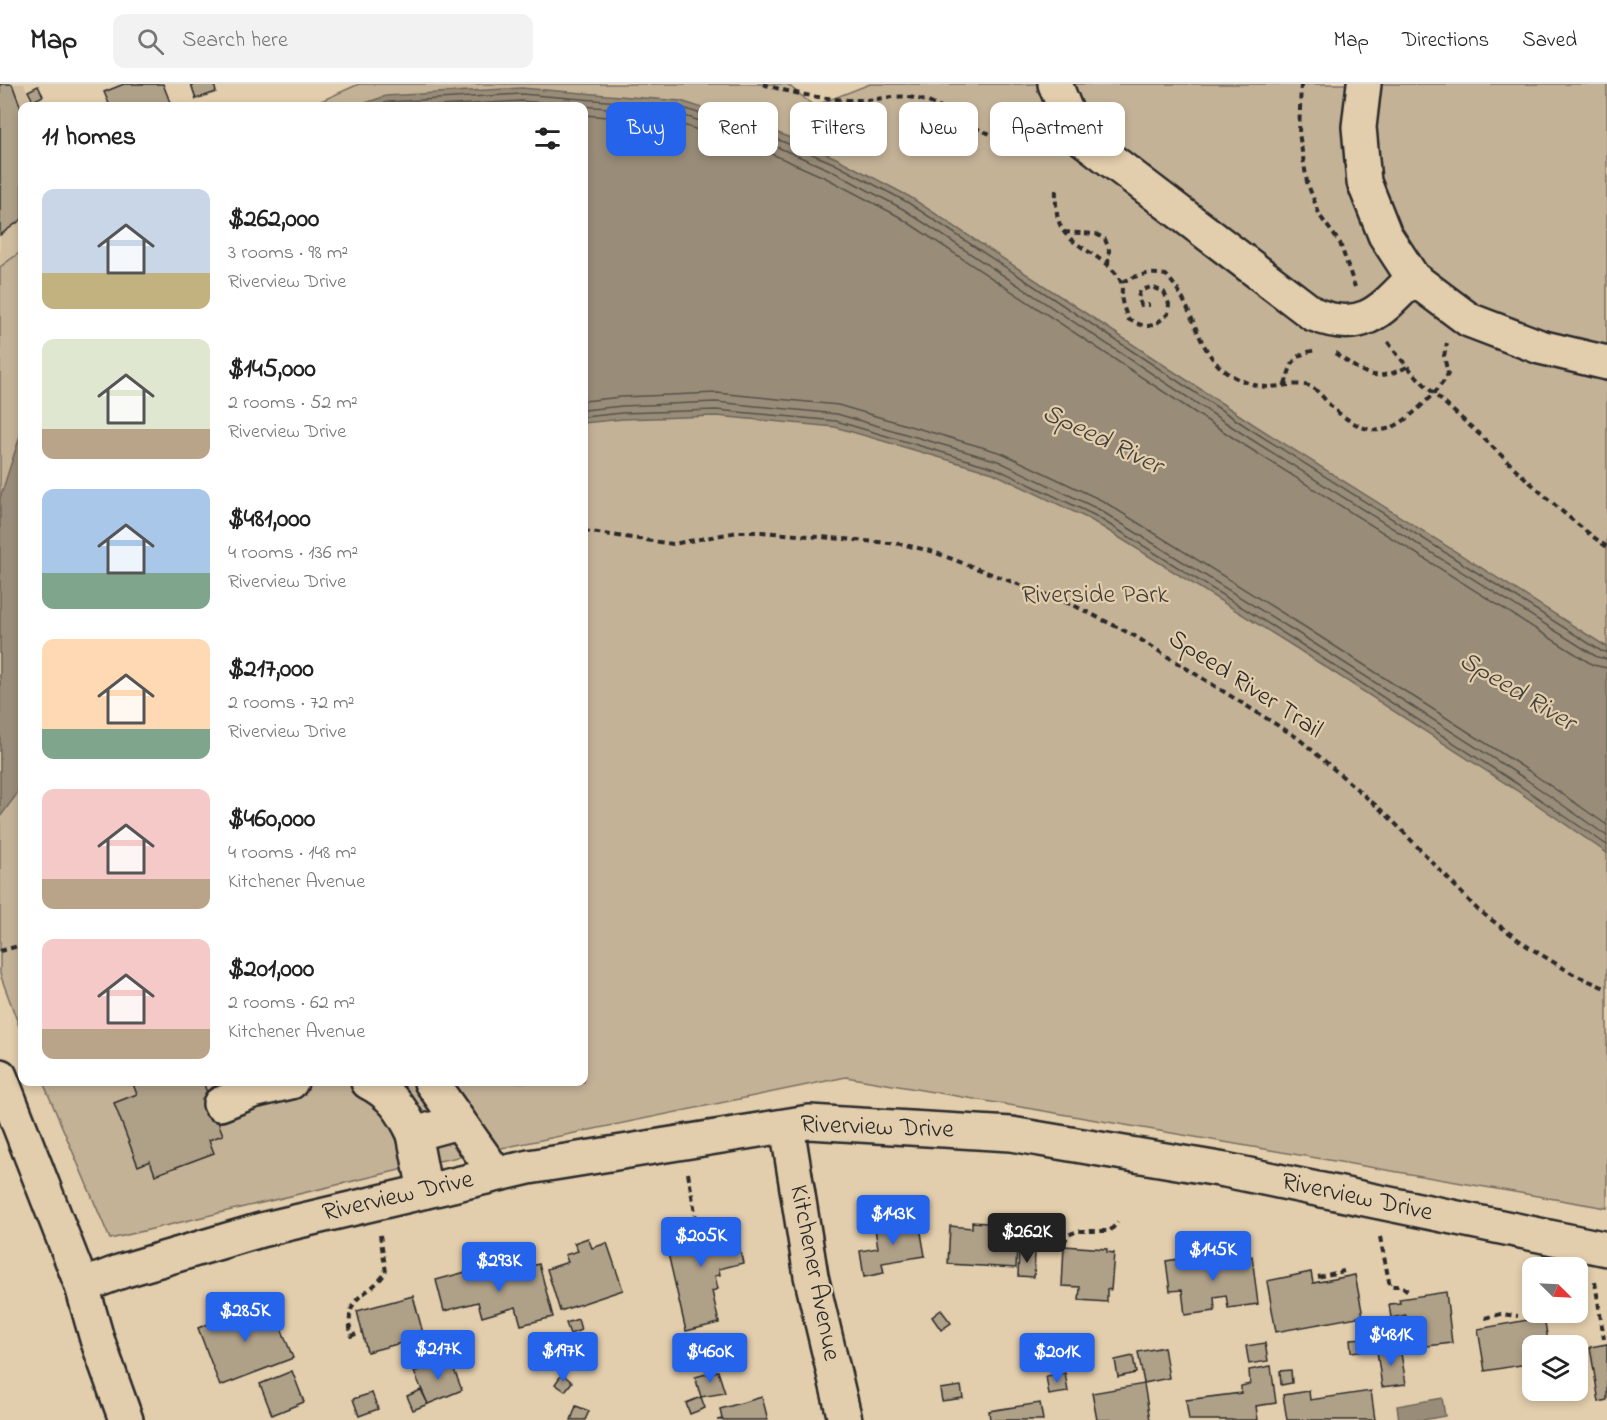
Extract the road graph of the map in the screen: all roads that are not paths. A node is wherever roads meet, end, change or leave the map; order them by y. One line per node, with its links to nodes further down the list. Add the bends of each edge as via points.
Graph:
1 (1055, 84): 3 (street, via 1083,139 1312,314 1335,322 1357,322 1387,305)
2 (1364, 84): 3 (street, via 1359,127 1364,182 1385,235)
3 (1413, 278): 4 (street, via 1469,320 1540,347)
4 (1607, 363)
5 (0, 1076): 16 (street)
6 (274, 1086): 9 (street)
7 (377, 1086): 12 (street, via 402,1109)
8 (434, 1086): 10 (street)
9 (219, 1104)
10 (458, 1122): 12 (street); 13 (street)
11 (787, 1126): 13 (street, Riverview Drive); 15 (street, Riverview Drive, via 808,1122 1011,1134 1225,1170); 18 (street, Kitchener Avenue, via 811,1276)
12 (414, 1134): 14 (street)
13 (496, 1174): 14 (street, Riverview Drive)
14 (425, 1191): 16 (street, Riverview Drive, via 261,1230)
15 (1607, 1250)
16 (82, 1286): 17 (street)
17 (126, 1420)
18 (845, 1420)

